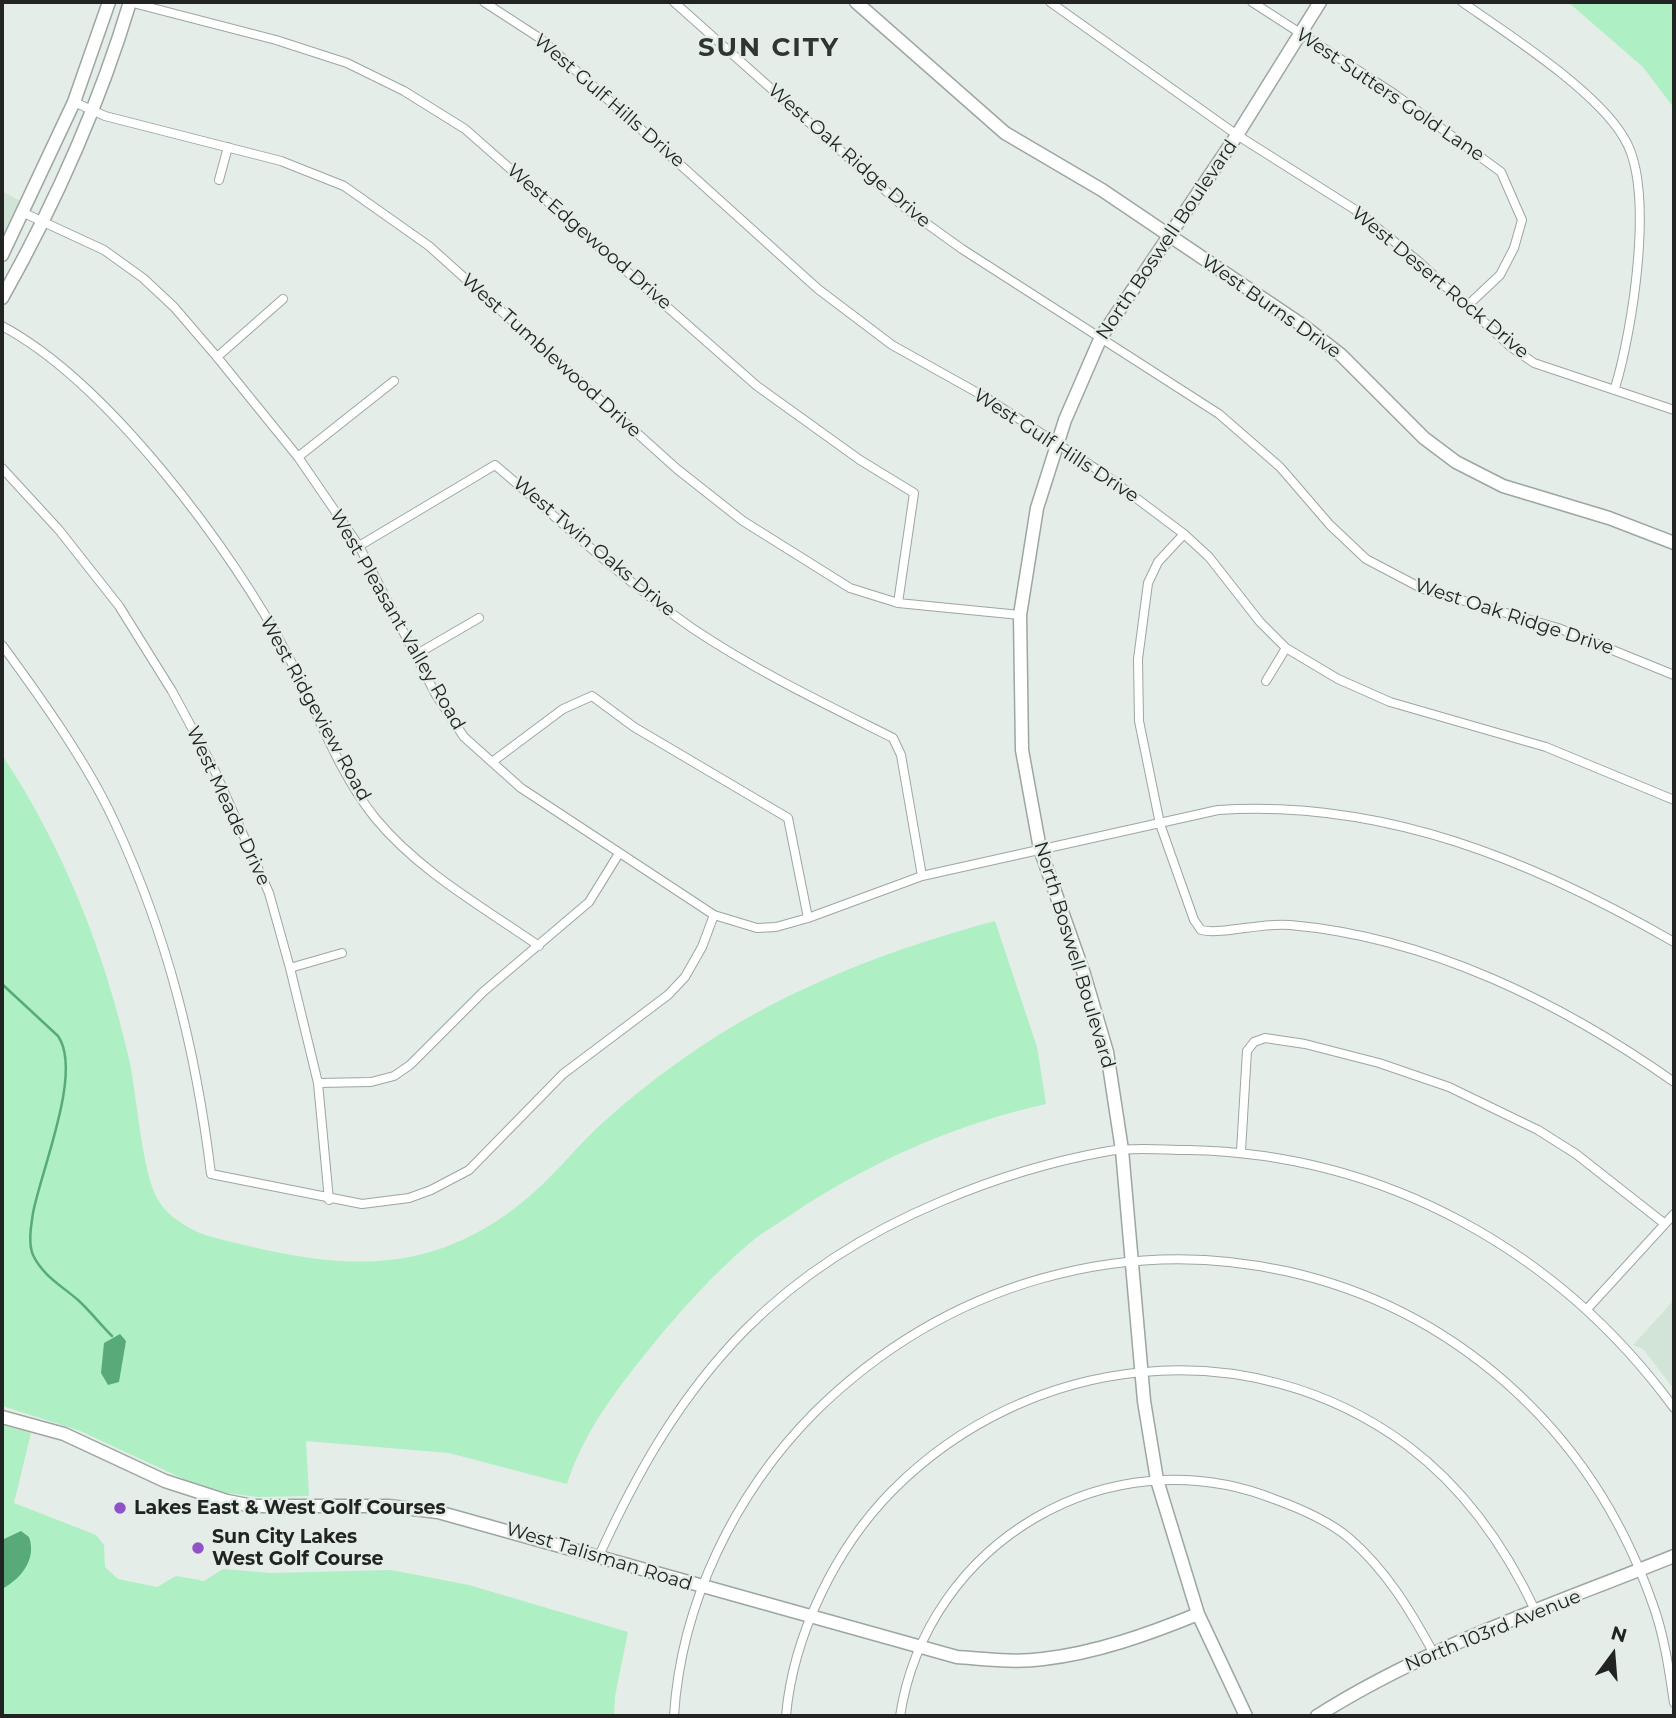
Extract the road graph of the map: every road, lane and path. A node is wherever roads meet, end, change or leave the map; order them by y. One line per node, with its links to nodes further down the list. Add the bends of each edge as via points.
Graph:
1 (109, 2): 11 (street)
2 (130, 2): 12 (street); 35 (street, West Edgewood Drive, via 347,63 465,129 757,386 914,493)
3 (484, 2): 29 (street, West Gulf Hills Drive, via 541,39 818,289 892,345 985,397)
4 (674, 2): 24 (street, West Oak Ridge Drive, via 905,208)
5 (856, 2): 18 (street, West Burns Drive, via 1005,134 1102,190)
6 (1050, 2): 13 (street, West Desert Rock Drive)
7 (1252, 2): 10 (street, West Sutters Gold Lane)
8 (1320, 2): 10 (street, North Boswell Boulevard)
9 (1462, 2): 27 (street, via 1598,106 1625,139 1637,179 1640,221 1627,351)
10 (1301, 35): 13 (street, North Boswell Boulevard); 22 (street, West Sutters Gold Lane, via 1393,93 1501,172 1522,220 1500,275)
11 (74, 102): 12 (street, West Tumblewood Drive); 16 (street)
12 (93, 110): 14 (street, West Tumblewood Drive); 17 (street)
13 (1237, 135): 18 (street, North Boswell Boulevard); 22 (street, West Desert Rock Drive, via 1354,209)
14 (228, 147): 15 (street); 35 (street, West Tumblewood Drive, via 281,161 344,186 384,212 429,246 677,470 743,521 850,588)
15 (219, 180)
16 (24, 213): 17 (street, West Pleasant Valley Road); 19 (street)
17 (42, 222): 20 (street); 25 (street, West Pleasant Valley Road, via 104,250 143,278)
18 (1168, 236): 24 (street, North Boswell Boulevard); 33 (street, West Burns Drive, via 1341,355 1424,438 1456,462 1503,486)
19 (2, 255)
20 (2, 298)
21 (283, 299): 25 (street)
22 (1467, 306): 27 (street, West Desert Rock Drive, via 1534,363)
23 (2, 327): 52 (street, West Ridgeview Road, via 71,373 147,454 212,537 288,654 349,779 376,819 417,861)
24 (1101, 337): 29 (street, North Boswell Boulevard); 41 (street, West Oak Ridge Drive, via 1252,440 1366,559 1397,578 1558,628)
25 (217, 357): 30 (street, West Pleasant Valley Road)
26 (394, 381): 30 (street)
27 (1615, 388): 28 (street, West Desert Rock Drive)
28 (1674, 410)
29 (1057, 446): 32 (street, West Gulf Hills Drive, via 1104,474); 36 (street, North Boswell Boulevard, via 1037,508)
30 (298, 457): 34 (street, West Pleasant Valley Road)
31 (2, 468): 54 (street, West Meade Drive, via 119,606 172,691 215,769 270,893)
32 (1184, 534): 39 (street, West Gulf Hills Drive); 45 (street, via 1158,562 1148,583 1138,659 1139,721)
33 (1674, 543)
34 (359, 546): 40 (street, West Pleasant Valley Road); 48 (street, West Twin Oaks Drive, via 495,465 622,576 693,628 768,674 893,738 901,755)
35 (898, 603): 36 (street, West Tumblewood Drive)
36 (1020, 615): 46 (street, North Boswell Boulevard, via 1022,750)
37 (479, 618): 40 (street)
38 (2, 645): 59 (street, via 43,701 114,821 153,912 203,1099 211,1174)
39 (1286, 648): 42 (street); 44 (street, West Gulf Hills Drive, via 1338,679 1390,702 1546,747)
40 (417, 654): 43 (street, West Pleasant Valley Road, via 436,695 464,737)
41 (1674, 675)
42 (1266, 681)
43 (492, 762): 47 (street, West Pleasant Valley Road, via 522,789); 50 (street, via 563,709 592,696 634,727 788,818)
44 (1674, 800)
45 (1160, 824): 46 (street, West Pleasant Valley Road); 51 (street, West Pleasant Valley Road, via 1218,810 1258,807 1312,809 1372,820 1525,866 1598,899); 55 (street, via 1201,930 1290,925 1356,936 1429,956 1550,1007)
46 (1040, 849): 48 (street, West Pleasant Valley Road); 57 (street, North Boswell Boulevard, via 1107,1052)
47 (618, 855): 49 (street, West Pleasant Valley Road); 52 (street, via 589,902)
48 (922, 876): 50 (street, West Pleasant Valley Road)
49 (714, 915): 50 (street, West Pleasant Valley Road, via 757,928); 59 (street, via 685,977 668,995 563,1074 469,1170 409,1198 362,1204)
50 (808, 918)
51 (1674, 942)
52 (539, 946): 56 (street, via 394,1076 371,1082)
53 (342, 953): 54 (street)
54 (290, 968): 56 (street, West Meade Drive)
55 (1674, 1082)
56 (318, 1083): 59 (street, West Meade Drive)
57 (1122, 1150): 58 (street); 62 (street, North Boswell Boulevard); 69 (street, via 977,1186 902,1218 810,1274 749,1326 685,1398 629,1489)
58 (1241, 1151): 61 (street, via 1247,1051 1265,1038 1290,1041 1379,1063 1496,1109 1576,1154); 63 (street, via 1318,1166 1425,1203 1511,1250)
59 (329, 1200)
60 (1674, 1214): 61 (street)
61 (1665, 1224): 63 (street)
62 (1131, 1260): 64 (street, North Boswell Boulevard); 70 (street, via 1205,1259 1274,1267 1342,1286 1412,1318 1482,1364 1528,1405 1587,1476); 71 (street, via 1071,1269 995,1294 923,1328 884,1353 846,1382 794,1434 733,1521)
63 (1588, 1308): 65 (street, via 1620,1339)
64 (1140, 1370): 67 (street, North Boswell Boulevard); 72 (street, via 1261,1378 1360,1416 1408,1447 1476,1512 1505,1551); 74 (street, via 1040,1394 943,1446 878,1505 830,1576)
65 (1674, 1408)
66 (2, 1416): 69 (street, West Talisman Road, via 64,1434 165,1481 227,1501 253,1506 388,1506 438,1512)
67 (1157, 1480): 73 (street, North Boswell Boulevard); 75 (street, via 1080,1498 1047,1510 1012,1531 977,1562 937,1613); 76 (street, via 1196,1479 1234,1485 1295,1507 1346,1536 1403,1596)
68 (1674, 1556): 70 (street, North 103rd Avenue)
69 (598, 1558): 71 (street, West Talisman Road)
70 (1640, 1570): 72 (street, North 103rd Avenue); 77 (street, via 1654,1605)
71 (701, 1588): 74 (street, West Talisman Road); 78 (street, via 685,1642)
72 (1536, 1612): 76 (street, North 103rd Avenue)
73 (1199, 1614): 75 (street, West Talisman Road, via 1156,1632 1041,1660 957,1657); 81 (street, North Boswell Boulevard)
74 (810, 1618): 75 (street, West Talisman Road); 79 (street)
75 (917, 1648): 80 (street)
76 (1433, 1653): 82 (street, North 103rd Avenue, via 1369,1683)
77 (1674, 1703)
78 (674, 1716)
79 (786, 1716)
80 (900, 1716)
81 (1246, 1716)
82 (1317, 1716)

